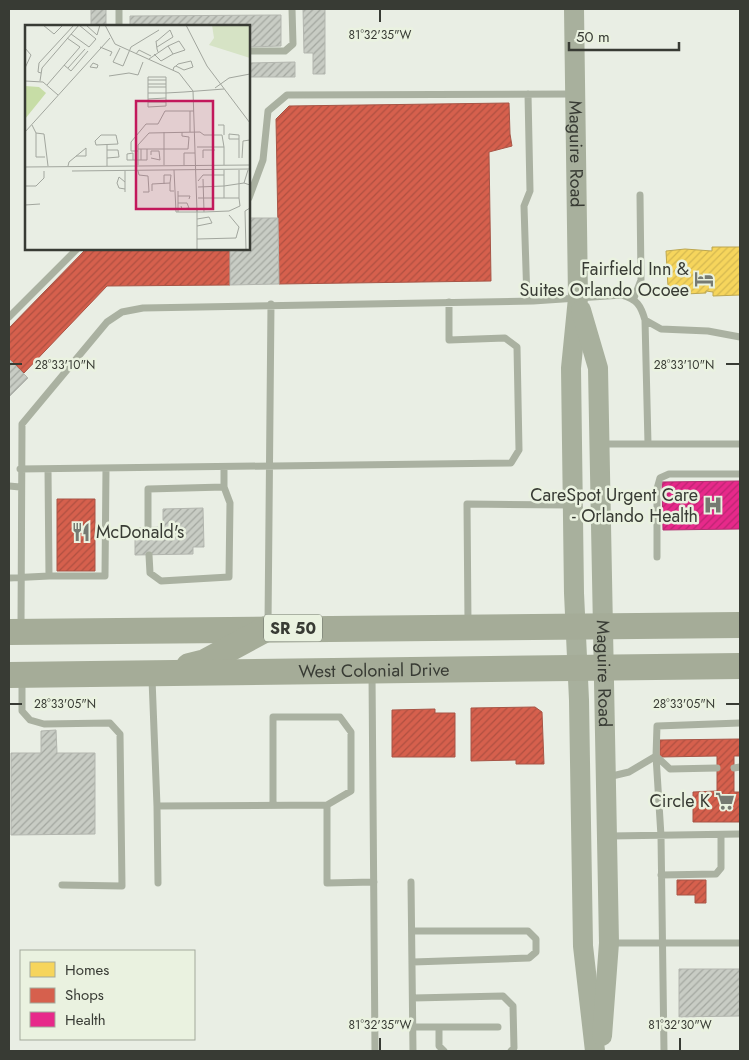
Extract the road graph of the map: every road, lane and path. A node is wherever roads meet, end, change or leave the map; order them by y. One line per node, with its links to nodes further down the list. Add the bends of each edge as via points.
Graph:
1 (119, 9): 4 (lane)
2 (292, 9): 5 (lane, via 293,44 285,50)
3 (574, 9): 7 (main road, Maguire Road)
4 (119, 25)
5 (250, 52)
6 (528, 94): 7 (lane); 8 (lane, via 288,95 268,111 263,160); 13 (lane, via 530,191 524,206)
7 (577, 94): 11 (main road, Maguire Road)
8 (250, 195)
9 (640, 195): 12 (lane, via 642,280)
10 (75, 250): 16 (lane)
11 (578, 298): 12 (lane); 13 (lane); 19 (main road, Maguire Road, via 598,368); 31 (main road, Maguire Road, via 571,368)
12 (634, 298): 17 (lane)
13 (528, 301): 14 (lane)
14 (449, 302): 15 (lane); 23 (lane, via 450,340 504,338 517,347 519,450 511,463)
15 (271, 304): 23 (lane); 25 (lane, via 143,308 122,312 107,322 26,416 20,433)
16 (9, 317)
17 (645, 320): 18 (lane, via 661,329 708,331); 20 (lane)
18 (740, 337)
19 (599, 444): 20 (lane); 40 (main road, Maguire Road)
20 (648, 444): 21 (lane)
21 (740, 444)
22 (224, 467): 23 (lane); 24 (lane); 30 (lane)
23 (270, 467): 42 (lane)
24 (106, 468): 26 (lane); 35 (lane, via 105,576)
25 (20, 469): 26 (lane); 29 (lane)
26 (48, 469): 35 (lane)
27 (740, 474): 34 (lane, via 669,474 660,478 657,489)
28 (9, 486): 29 (lane)
29 (20, 486): 37 (lane)
30 (224, 487): 32 (lane, via 148,489); 33 (lane, via 230,503 229,577 161,581 150,573)
31 (574, 505): 39 (main road, Maguire Road); 41 (lane, via 467,504)
32 (148, 527)
33 (149, 554)
34 (657, 557)
35 (49, 576): 37 (lane)
36 (9, 578): 37 (lane)
37 (20, 578): 43 (lane)
38 (740, 625): 40 (highway, SR 50)
39 (576, 626): 40 (highway, SR 50); 41 (highway, SR 50); 46 (main road, Maguire Road)
40 (603, 626): 45 (main road, Maguire Road)
41 (468, 627): 42 (highway, SR 50)
42 (268, 628): 43 (highway, SR 50); 48 (highway, via 205,662)
43 (15, 631)
44 (740, 666): 45 (highway, West Colonial Drive)
45 (603, 667): 46 (highway, West Colonial Drive); 53 (main road, Maguire Road)
46 (578, 668): 47 (highway, West Colonial Drive); 79 (main road, Maguire Road, via 583,946)
47 (372, 670): 48 (highway, West Colonial Drive); 62 (lane)
48 (152, 673): 49 (highway, West Colonial Drive); 56 (lane)
49 (15, 675): 65 (lane, via 22,711 30,720 44,724 110,723 120,734 122,886)
50 (740, 723): 51 (lane, via 657,726)
51 (656, 756): 52 (lane, via 670,769); 53 (lane, via 629,772); 60 (lane)
52 (717, 768)
53 (605, 777): 59 (main road, Maguire Road)
54 (327, 804): 55 (lane); 55 (lane, via 351,791 351,732 340,717 273,718); 62 (lane, via 327,883)
55 (273, 805): 56 (lane)
56 (156, 806): 64 (lane)
57 (740, 834): 58 (lane)
58 (721, 835): 60 (lane); 61 (lane, via 721,868 716,874)
59 (607, 836): 60 (lane); 67 (main road, Maguire Road)
60 (661, 836): 61 (lane)
61 (661, 876): 68 (lane)
62 (374, 882): 75 (lane)
63 (412, 882): 66 (lane)
64 (158, 883)
65 (62, 885)
66 (412, 931): 70 (lane); 70 (lane, via 528,930 536,939 536,952 529,958)
67 (609, 943): 68 (lane); 80 (main road, Maguire Road)
68 (662, 943): 69 (lane); 81 (lane)
69 (740, 943)
70 (412, 962): 71 (lane)
71 (413, 998): 72 (lane); 78 (lane, via 503,996 513,1006 514,1048)
72 (413, 1027): 73 (lane); 76 (lane)
73 (439, 1027): 74 (lane); 77 (lane, via 439,1046)
74 (498, 1027)
75 (375, 1051)
76 (413, 1051)
77 (444, 1051)
78 (510, 1051)
79 (595, 1051)
80 (601, 1051)
81 (664, 1051)

